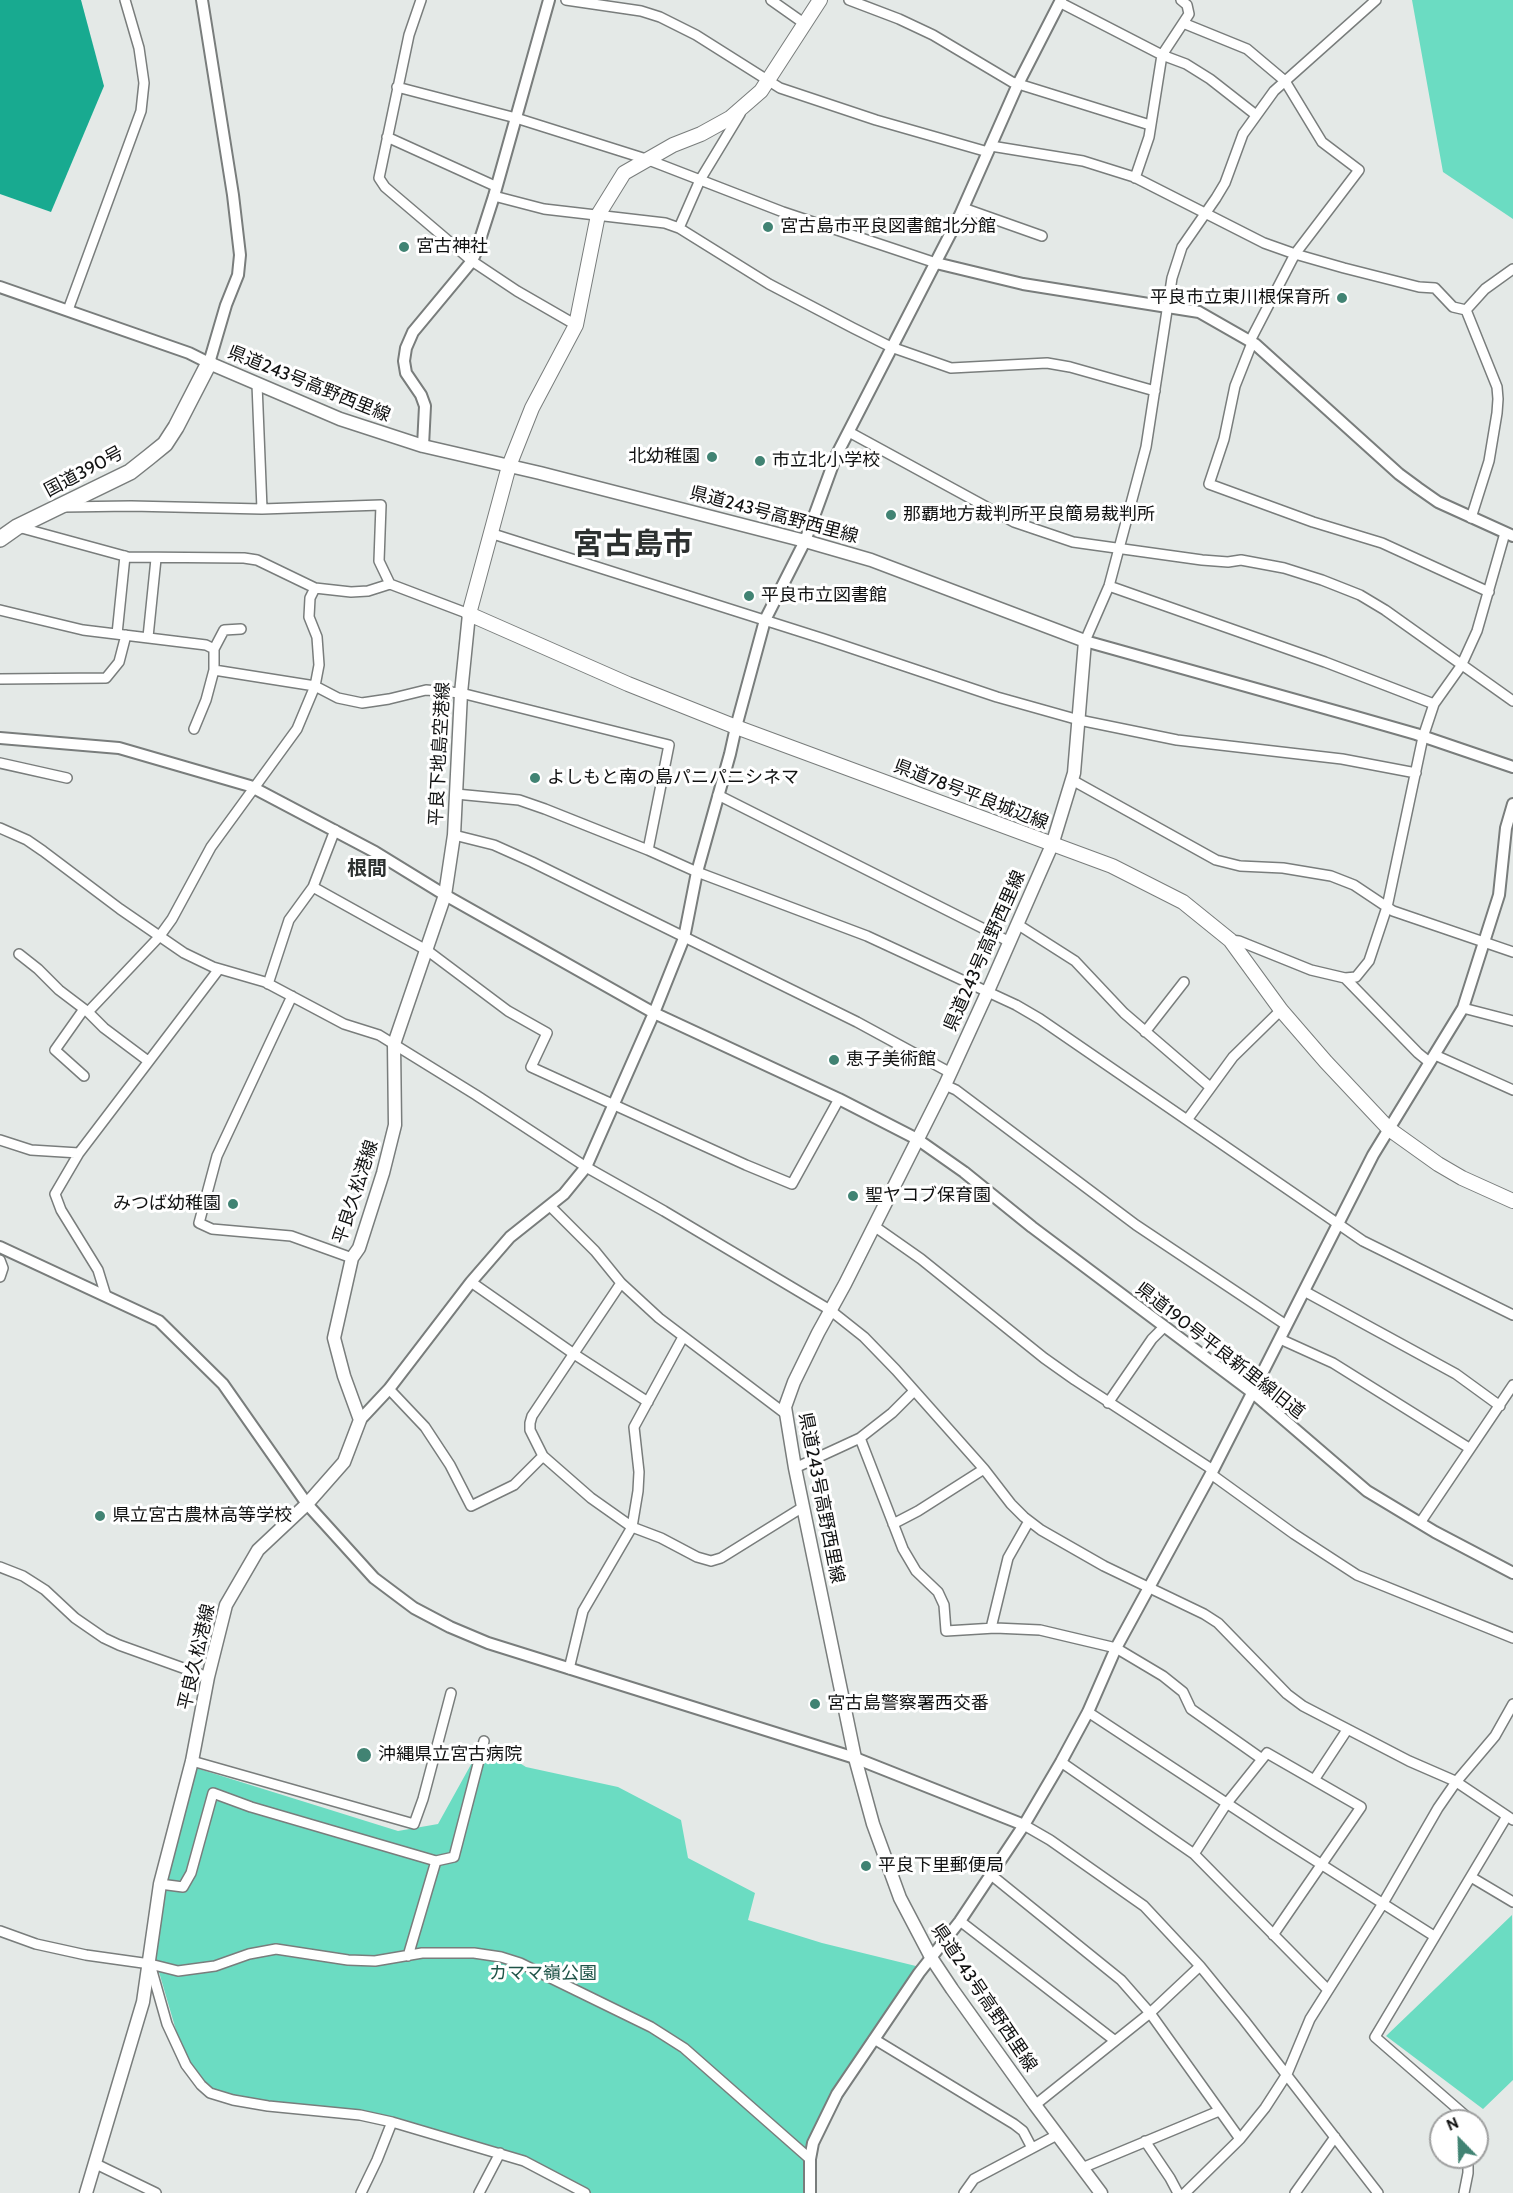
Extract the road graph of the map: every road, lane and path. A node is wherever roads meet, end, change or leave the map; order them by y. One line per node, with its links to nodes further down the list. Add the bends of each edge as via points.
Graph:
1 (125, 0): 40 (street, via 139,48 144,83 141,111)
2 (202, 0): 45 (street, via 240,255 238,275)
3 (420, 0): 18 (street)
4 (549, 0): 21 (street)
5 (566, 0): 15 (street, via 660,17)
6 (771, 0): 13 (street)
7 (820, 0): 13 (main road)
8 (849, 0): 17 (street, via 933,35)
9 (1181, 0): 12 (street, via 1189,14)
10 (1376, 0): 16 (street)
11 (1060, 2): 14 (street); 17 (street)
12 (1183, 23): 14 (street); 16 (street, via 1246,49)
13 (806, 24): 15 (main road)
14 (1162, 56): 20 (street, via 1186,64 1210,79); 22 (street)
15 (768, 81): 19 (main road); 24 (street, via 876,120)
16 (1285, 81): 20 (street); 34 (street, via 1322,142 1359,170)
17 (1018, 84): 22 (street); 24 (street)
18 (397, 87): 21 (street); 23 (street)
19 (748, 103): 25 (main road, via 730,118); 27 (street)
20 (1256, 115): 30 (street, via 1239,143 1225,183)
21 (516, 118): 25 (street); 28 (street)
22 (1150, 125): 26 (street)
23 (387, 137): 28 (street); 35 (street, via 379,178 385,188)
24 (989, 149): 26 (street, via 1083,161); 29 (street)
25 (646, 159): 27 (street); 31 (main road, via 624,173)
26 (1135, 178): 30 (street)
27 (700, 180): 32 (street); 36 (street)
28 (495, 191): 31 (street, via 544,209); 35 (street)
29 (963, 208): 33 (street); 36 (street)
30 (1204, 214): 34 (street); 39 (street, via 1176,260)
31 (598, 215): 32 (street); 42 (main road)
32 (680, 228): 44 (street, via 769,284)
33 (1042, 236)
34 (1295, 254): 41 (street, via 1435,288 1454,307); 43 (street)
35 (472, 261): 42 (street); 49 (street, via 413,332 406,348 406,373 425,406)
36 (936, 262): 39 (street, via 1034,286); 44 (street)
37 (1513, 269): 41 (street, via 1485,289)
38 (0, 287): 40 (street)
39 (1167, 306): 43 (street, via 1199,312); 47 (street)
40 (68, 310): 45 (street, via 189,352)
41 (1466, 310): 53 (street, via 1497,387 1498,399 1489,461)
42 (576, 325): 50 (main road, via 532,408)
43 (1251, 342): 53 (street, via 1399,474 1438,502); 65 (street, via 1209,484 1382,543)
44 (891, 347): 47 (street, via 951,368 1047,363); 48 (street)
45 (209, 363): 46 (main road, 県道243号高野西里線); 51 (highway, 国道390号, via 165,444 130,472)
46 (256, 384): 49 (main road, 県道243号高野西里線, via 340,419); 52 (street)
47 (1155, 391): 59 (street, via 1146,447)
48 (849, 432): 58 (street); 59 (street, via 1014,522 1073,542)
49 (423, 446): 50 (main road, 県道243号高野西里線)
50 (509, 466): 55 (main road); 58 (main road, 県道243号高野西里線)
51 (60, 507): 52 (street); 54 (highway, 国道390号)
52 (262, 509): 62 (street, via 381,505 379,561)
53 (1471, 518): 56 (street)
54 (17, 527): 57 (highway, 国道390号); 60 (street)
55 (490, 533): 67 (main road); 68 (street)
56 (1509, 534): 65 (street)
57 (0, 539)
58 (804, 541): 68 (street); 72 (main road, 県道243号高野西里線, via 871,560)
59 (1119, 549): 63 (street); 74 (street, via 1228,562 1242,560 1322,579 1385,610)
60 (125, 556): 61 (street); 70 (street)
61 (156, 559): 64 (street, via 257,560); 71 (street)
62 (390, 584): 64 (street, via 351,592); 67 (street)
63 (1109, 586): 72 (street); 80 (street)
64 (315, 588): 77 (street, via 309,617 317,637 319,665)
65 (1489, 592): 74 (street)
66 (0, 610): 70 (street, via 83,630)
67 (468, 614): 78 (main road, 平良下地島空港線); 82 (main road, 県道78号平良城辺線)
68 (765, 620): 81 (street); 82 (street)
69 (241, 629): 73 (street, via 224,630)
70 (122, 634): 71 (street); 76 (street, via 119,662 106,678)
71 (148, 638): 73 (street)
72 (1085, 641): 81 (main road, 県道243号高野西里線); 84 (street)
73 (214, 649): 75 (street)
74 (1461, 666): 79 (street); 80 (street)
75 (214, 670): 77 (street); 83 (street)
76 (0, 679)
77 (315, 686): 78 (street, via 338,698 362,703 426,690); 91 (street, via 297,729)
78 (461, 693): 92 (main road, 平良下地島空港線); 99 (street, via 669,745)
79 (1513, 700)
80 (1434, 704): 84 (street)
81 (1079, 720): 88 (street, via 1177,740 1342,759); 90 (main road, 県道243号高野西里線)
82 (736, 727): 93 (street); 98 (main road, 県道78号平良城辺線)
83 (194, 729)
84 (1423, 737): 87 (street); 88 (street)
85 (0, 738): 91 (street, 県道190号平良新里線旧道, via 119,748)
86 (0, 763): 89 (street)
87 (1513, 767)
88 (1416, 773): 103 (street)
89 (67, 778)
90 (1072, 780): 98 (main road, 県道243号高野西里線); 103 (street, via 1216,860 1331,876 1354,885)
91 (253, 787): 96 (street, 県道190号平良新里線旧道); 105 (street, via 211,848)
92 (456, 794): 97 (main road, 平良下地島空港線); 99 (street, via 519,800)
93 (718, 795): 100 (street); 108 (street)
94 (1513, 804): 109 (street, via 1506,828 1498,895)
95 (0, 828): 105 (street, via 27,840)
96 (335, 830): 101 (street); 102 (street, 県道190号平良新里線旧道)
97 (454, 835): 102 (main road, 平良下地島空港線); 106 (street, via 494,845 532,862)
98 (1052, 845): 104 (main road, 県道243号高野西里線); 107 (main road, 県道78号平良城辺線, via 1112,866 1183,902)
99 (648, 850): 100 (street)
100 (696, 872): 106 (street); 117 (street, via 867,936)
101 (313, 887): 110 (street); 116 (street, via 289,920)
102 (446, 895): 110 (main road, 平良久松港線); 122 (street, 県道190号平良新里線旧道)
103 (1387, 907): 109 (street); 114 (street, via 1369,962 1356,976)
104 (1017, 924): 108 (main road, 県道243号高野西里線); 124 (street, via 1075,960)
105 (159, 937): 113 (street); 121 (street)
106 (684, 938): 122 (street); 128 (street, via 857,1022)
107 (1230, 940): 114 (street, via 1311,970); 120 (main road, 県道78号平良城辺線)
108 (1010, 942): 117 (main road, 県道243号高野西里線)
109 (1483, 942): 111 (street); 119 (street)
110 (428, 951): 125 (main road, 平良久松港線); 134 (street, via 508,1011 547,1033 531,1067)
111 (1513, 952)
112 (18, 954): 121 (street)
113 (219, 969): 116 (street); 127 (street)
114 (1345, 978): 126 (street, via 1418,1053)
115 (1184, 982): 124 (street)
116 (268, 984): 118 (street)
117 (988, 991): 128 (main road, 県道243号高野西里線); 135 (street, via 1040,1019)
118 (292, 996): 125 (street, via 344,1024); 146 (street, via 217,1156 199,1223 212,1229 291,1236)
119 (1463, 1008): 123 (street); 126 (street)
120 (1281, 1010): 131 (street, via 1233,1057); 136 (main road, 県道78号平良城辺線)
121 (86, 1011): 127 (street); 129 (street, via 55,1050)
122 (654, 1013): 133 (street, 県道190号平良新里線旧道); 134 (street)
123 (1513, 1021)
124 (1145, 1032): 131 (street)
125 (394, 1044): 140 (street); 146 (main road, 平良久松港線, via 395,1125 359,1248)
126 (1432, 1059): 132 (street); 136 (street)
127 (148, 1061): 139 (street)
128 (949, 1072): 130 (main road, 県道243号高野西里線)
129 (84, 1076)
130 (945, 1085): 137 (main road, 県道243号高野西里線); 155 (street, via 1136,1225)
131 (1210, 1088): 135 (street)
132 (1513, 1090)
133 (839, 1099): 134 (street, via 792,1184); 137 (street, 県道190号平良新里線旧道)
134 (613, 1103): 140 (street)
135 (1187, 1120): 143 (street)
136 (1389, 1128): 141 (main road, 県道78号平良城辺線, via 1438,1164); 143 (street)
137 (917, 1139): 144 (main road, 県道243号高野西里線); 156 (street, 県道190号平良新里線旧道)
138 (0, 1140): 139 (street, via 31,1150)
139 (79, 1153): 152 (street, via 56,1194 61,1210 98,1270)
140 (586, 1167): 142 (street); 153 (street)
141 (1513, 1201)
142 (550, 1206): 149 (street, via 510,1237); 150 (street)
143 (1339, 1225): 151 (street); 154 (street, via 1382,1251)
144 (874, 1226): 153 (main road, 県道243号高野西里線); 165 (street)
145 (0, 1247): 152 (street)
146 (352, 1258): 168 (main road, 平良久松港線, via 334,1338)
147 (0, 1260): 148 (street)
148 (0, 1277)
149 (471, 1282): 159 (street); 161 (street)
150 (621, 1283): 157 (street); 159 (street)
151 (1304, 1291): 155 (street); 166 (street, via 1456,1374)
152 (106, 1296): 175 (street, via 159,1321 223,1384)
153 (830, 1310): 162 (street, via 864,1337); 167 (main road, 県道243号高野西里線, via 794,1382 785,1407)
154 (1513, 1315)
155 (1286, 1325): 158 (street)
156 (1164, 1328): 163 (street, 県道190号平良新里線旧道); 165 (street, via 1152,1339)
157 (683, 1337): 164 (street); 167 (street)
158 (1280, 1339): 163 (street); 170 (street, via 1333,1363)
159 (574, 1354): 164 (street); 171 (street, via 530,1423)
160 (1513, 1384): 166 (street)
161 (389, 1389): 168 (street); 171 (street, via 425,1427 471,1506 514,1485)
162 (914, 1391): 169 (street); 173 (street)
163 (1253, 1394): 174 (street); 178 (street, 県道190号平良新里線旧道, via 1367,1491)
164 (648, 1402): 180 (street, via 634,1427 639,1472)
165 (1108, 1403): 174 (street)
166 (1500, 1406): 170 (street)
167 (787, 1415): 172 (main road, 県道243号高野西里線)
168 (360, 1420): 175 (main road, 平良久松港線, via 344,1462)
169 (860, 1438): 172 (street); 179 (street)
170 (1469, 1448): 178 (street)
171 (543, 1456): 180 (street)
172 (795, 1468): 176 (main road, 県道243号高野西里線)
173 (984, 1469): 177 (street); 179 (street)
174 (1212, 1472): 183 (street); 185 (street, via 1294,1534 1357,1575)
175 (307, 1504): 187 (street, via 374,1578 414,1608 488,1643); 188 (main road, 平良久松港線, via 258,1550 226,1605)
176 (803, 1507): 180 (street, via 721,1558 711,1560); 194 (main road, 県道243号高野西里線)
177 (1029, 1521): 183 (street); 184 (street, via 1008,1558)
178 (1420, 1523): 182 (street, 県道190号平良新里線旧道)
179 (893, 1524): 184 (street, via 916,1571 938,1592 944,1605 946,1631)
180 (632, 1527): 187 (street, via 583,1611)
181 (0, 1567): 188 (street, via 45,1590 75,1618 119,1646)
182 (1513, 1573)
183 (1148, 1588): 186 (street); 192 (street, via 1218,1623 1287,1694)
184 (991, 1628): 186 (street, via 1040,1630)
185 (1513, 1638)
186 (1116, 1648): 191 (street); 195 (street, via 1163,1676 1183,1692 1191,1709)
187 (569, 1669): 194 (street)
188 (208, 1677): 196 (main road, 平良久松港線)
189 (451, 1693): 196 (street, via 414,1824)
190 (1513, 1704): 199 (street, via 1495,1736)
191 (1088, 1712): 197 (street); 200 (street)
192 (1347, 1730): 198 (street); 199 (street)
193 (484, 1741): 204 (street, via 454,1857)
194 (855, 1758): 202 (street); 216 (main road, 県道243号高野西里線, via 873,1824 900,1898)
195 (1262, 1759): 198 (street, via 1267,1753); 200 (street)
196 (192, 1761): 208 (main road, 平良久松港線)
197 (1061, 1762): 202 (street); 203 (street)
198 (1314, 1780): 205 (street, via 1361,1808)
199 (1456, 1782): 201 (street); 210 (street)
200 (1227, 1803): 203 (street); 205 (street)
201 (1510, 1818): 207 (street)
202 (1024, 1825): 206 (street); 218 (street, via 1144,1906)
203 (1194, 1854): 213 (street)
204 (436, 1861): 208 (street, via 213,1793 191,1873 183,1887); 215 (street)
205 (1321, 1865): 210 (street); 213 (street)
206 (990, 1874): 211 (street); 220 (street, via 1121,1980)
207 (1471, 1877): 209 (street); 214 (street)
208 (160, 1884): 217 (main road, 平良久松港線)
209 (1513, 1902)
210 (1382, 1905): 214 (street); 219 (street)
211 (960, 1921): 216 (street); 222 (street)
212 (0, 1931): 217 (street, via 36,1944)
213 (1273, 1935): 219 (street)
214 (1434, 1936): 225 (street, via 1375,2037)
215 (408, 1956): 217 (street, via 348,1960 276,1948 215,1966 178,1971); 234 (street, via 474,1953 520,1963 651,2026 684,2048)
216 (932, 1959): 221 (street); 224 (main road, 県道243号高野西里線)
217 (150, 1964): 227 (street, via 171,2034 186,2065 210,2093 268,2106); 235 (main road, 平良久松港線, via 143,2002)
218 (1200, 1966): 220 (street); 223 (street)
219 (1328, 1990): 223 (street, via 1310,2019)
220 (1150, 2013): 222 (street); 226 (street)
221 (874, 2039): 232 (street, via 1014,2124); 234 (street, via 821,2123)
222 (1114, 2040): 224 (street)
223 (1287, 2074): 229 (street); 230 (street)
224 (1035, 2105): 228 (main road, 県道243号高野西里線)
225 (1458, 2109)
226 (1219, 2111): 230 (street); 231 (street)
227 (392, 2122): 233 (street); 241 (street)
228 (1056, 2134): 232 (street); 236 (main road, 県道243号高野西里線)
229 (1335, 2137): 248 (street); 249 (street)
230 (1240, 2139): 238 (street)
231 (1145, 2141): 236 (street); 247 (street)
232 (1032, 2148): 245 (street, via 974,2179)
233 (500, 2153): 242 (street); 243 (street, via 542,2169)
234 (810, 2159): 244 (street)
235 (96, 2164): 239 (main road, 平良久松港線); 240 (street)
236 (1082, 2168): 246 (main road, 県道243号高野西里線)
237 (1468, 2169): 250 (street)
238 (1189, 2192)
239 (86, 2193)
240 (156, 2193)
241 (362, 2193)
242 (479, 2193)
243 (585, 2193)
244 (810, 2193)
245 (963, 2193)
246 (1101, 2193)
247 (1178, 2193)
248 (1295, 2193)
249 (1378, 2193)
250 (1464, 2193)

